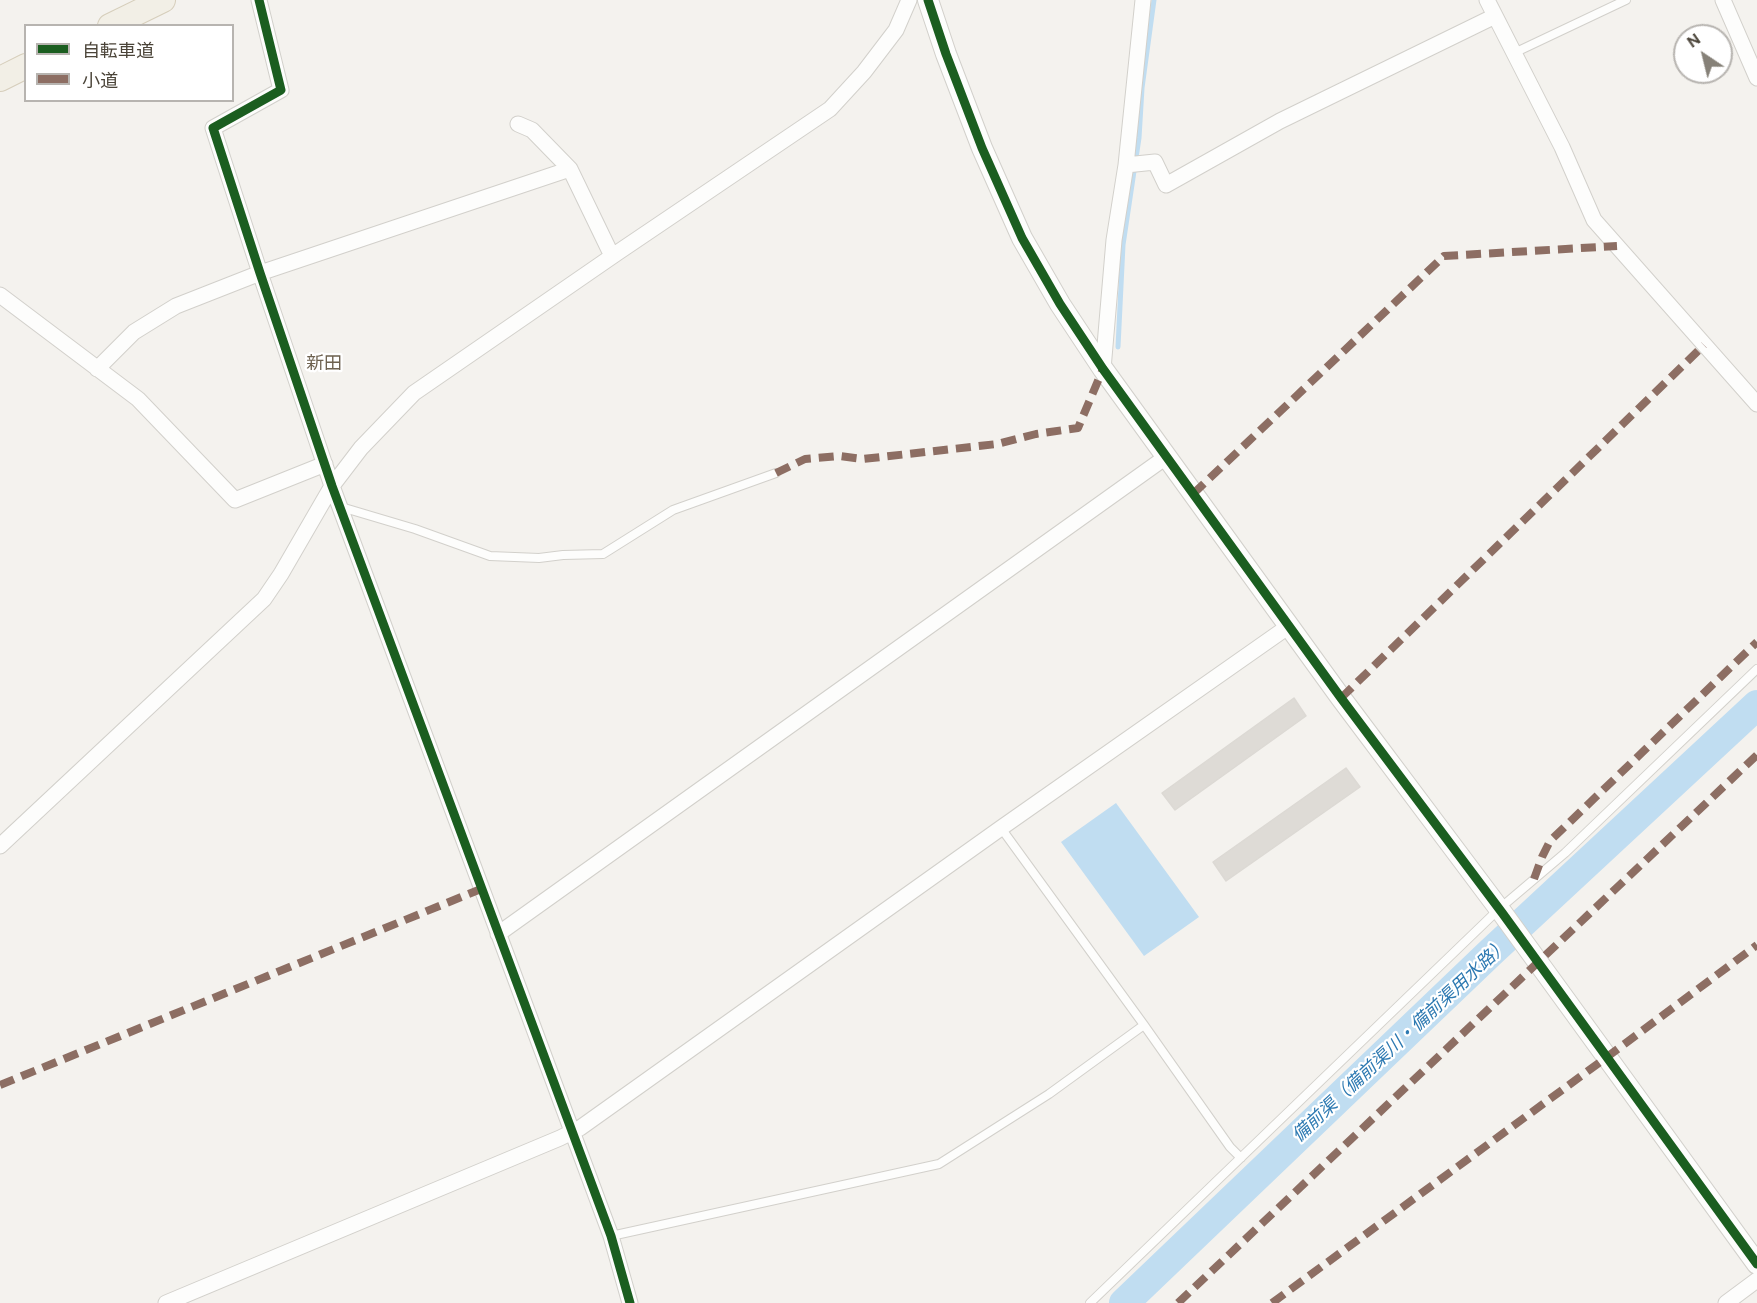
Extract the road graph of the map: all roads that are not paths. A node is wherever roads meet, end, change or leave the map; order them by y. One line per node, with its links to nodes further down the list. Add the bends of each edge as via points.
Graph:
1 (163, 0): 10 (main road)
2 (259, 0): 19 (street, via 281,90 213,128)
3 (909, 0): 18 (street, via 896,30 830,109)
4 (928, 0): 22 (street, via 982,148 1022,238)
5 (1143, 0): 16 (street)
6 (1486, 0): 9 (street)
7 (1626, 0): 11 (lane)
8 (1723, 0): 13 (street)
9 (1495, 16): 11 (street); 16 (street, via 1262,130 1166,184 1155,162)
10 (114, 24)
11 (1514, 53): 23 (street, via 1594,220)
12 (24, 67): 14 (main road)
13 (1757, 78)
14 (0, 79)
15 (518, 124): 17 (street, via 532,130)
16 (1126, 165): 22 (street, via 1114,240)
17 (570, 169): 18 (street); 19 (street)
18 (612, 256): 27 (street, via 414,393 361,448)
19 (260, 273): 21 (street, via 176,306 134,332); 25 (street)
20 (0, 295): 21 (street)
21 (97, 369): 25 (street, via 138,399 235,500)
22 (1103, 369): 24 (street)
23 (1757, 404)
24 (1166, 457): 29 (street); 34 (street)
25 (325, 464): 27 (street)
26 (776, 473): 28 (lane, via 673,510 603,554 490,556)
27 (332, 486): 28 (street); 32 (street, via 264,598)
28 (339, 507): 34 (street)
29 (1289, 626): 31 (street); 33 (street)
30 (1757, 669): 33 (lane)
31 (1001, 828): 35 (lane); 36 (street)
32 (0, 846)
33 (1501, 912): 37 (lane); 39 (street)
34 (498, 934): 36 (street)
35 (1144, 1025): 37 (lane); 38 (lane, via 1049,1094 939,1164)
36 (572, 1132): 38 (street); 41 (street)
37 (1240, 1158): 43 (lane)
38 (610, 1236): 42 (street)
39 (1757, 1264)
40 (1757, 1280): 44 (street)
41 (166, 1303)
42 (630, 1303)
43 (1090, 1303)
44 (1726, 1303)

